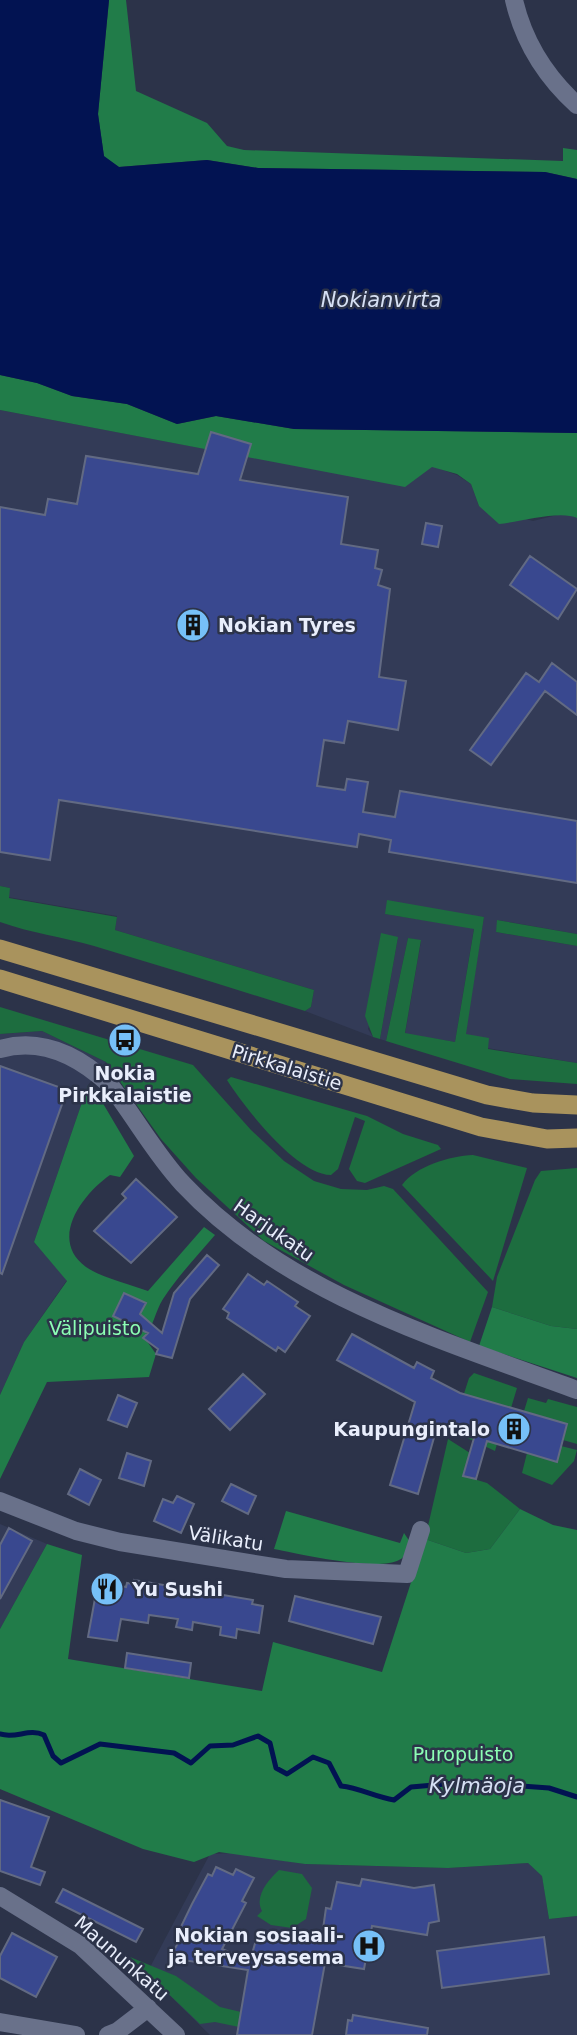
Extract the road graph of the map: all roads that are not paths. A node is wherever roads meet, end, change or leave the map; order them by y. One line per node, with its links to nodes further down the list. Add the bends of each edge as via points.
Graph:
1 (514, 0): 2 (street, via 531,51)
2 (577, 105)
3 (0, 949): 6 (main road, Pirkkalaistie, via 487,1095)
4 (0, 979): 7 (main road, Pirkkalaistie, via 481,1127 547,1139)
5 (0, 1049): 8 (street, Harjukatu, via 46,1046 96,1072 183,1183 247,1241 307,1279 421,1331)
6 (577, 1105)
7 (577, 1138)
8 (577, 1390)
9 (0, 1501): 10 (street, Välikatu, via 101,1537 286,1569 407,1574)
10 (421, 1530)
11 (0, 1896): 12 (street, Maununkatu, via 80,1945)
12 (148, 2008): 15 (street); 16 (street, Maununkatu)
13 (0, 2022): 14 (street)
14 (76, 2035)
15 (107, 2035)
16 (176, 2035)

